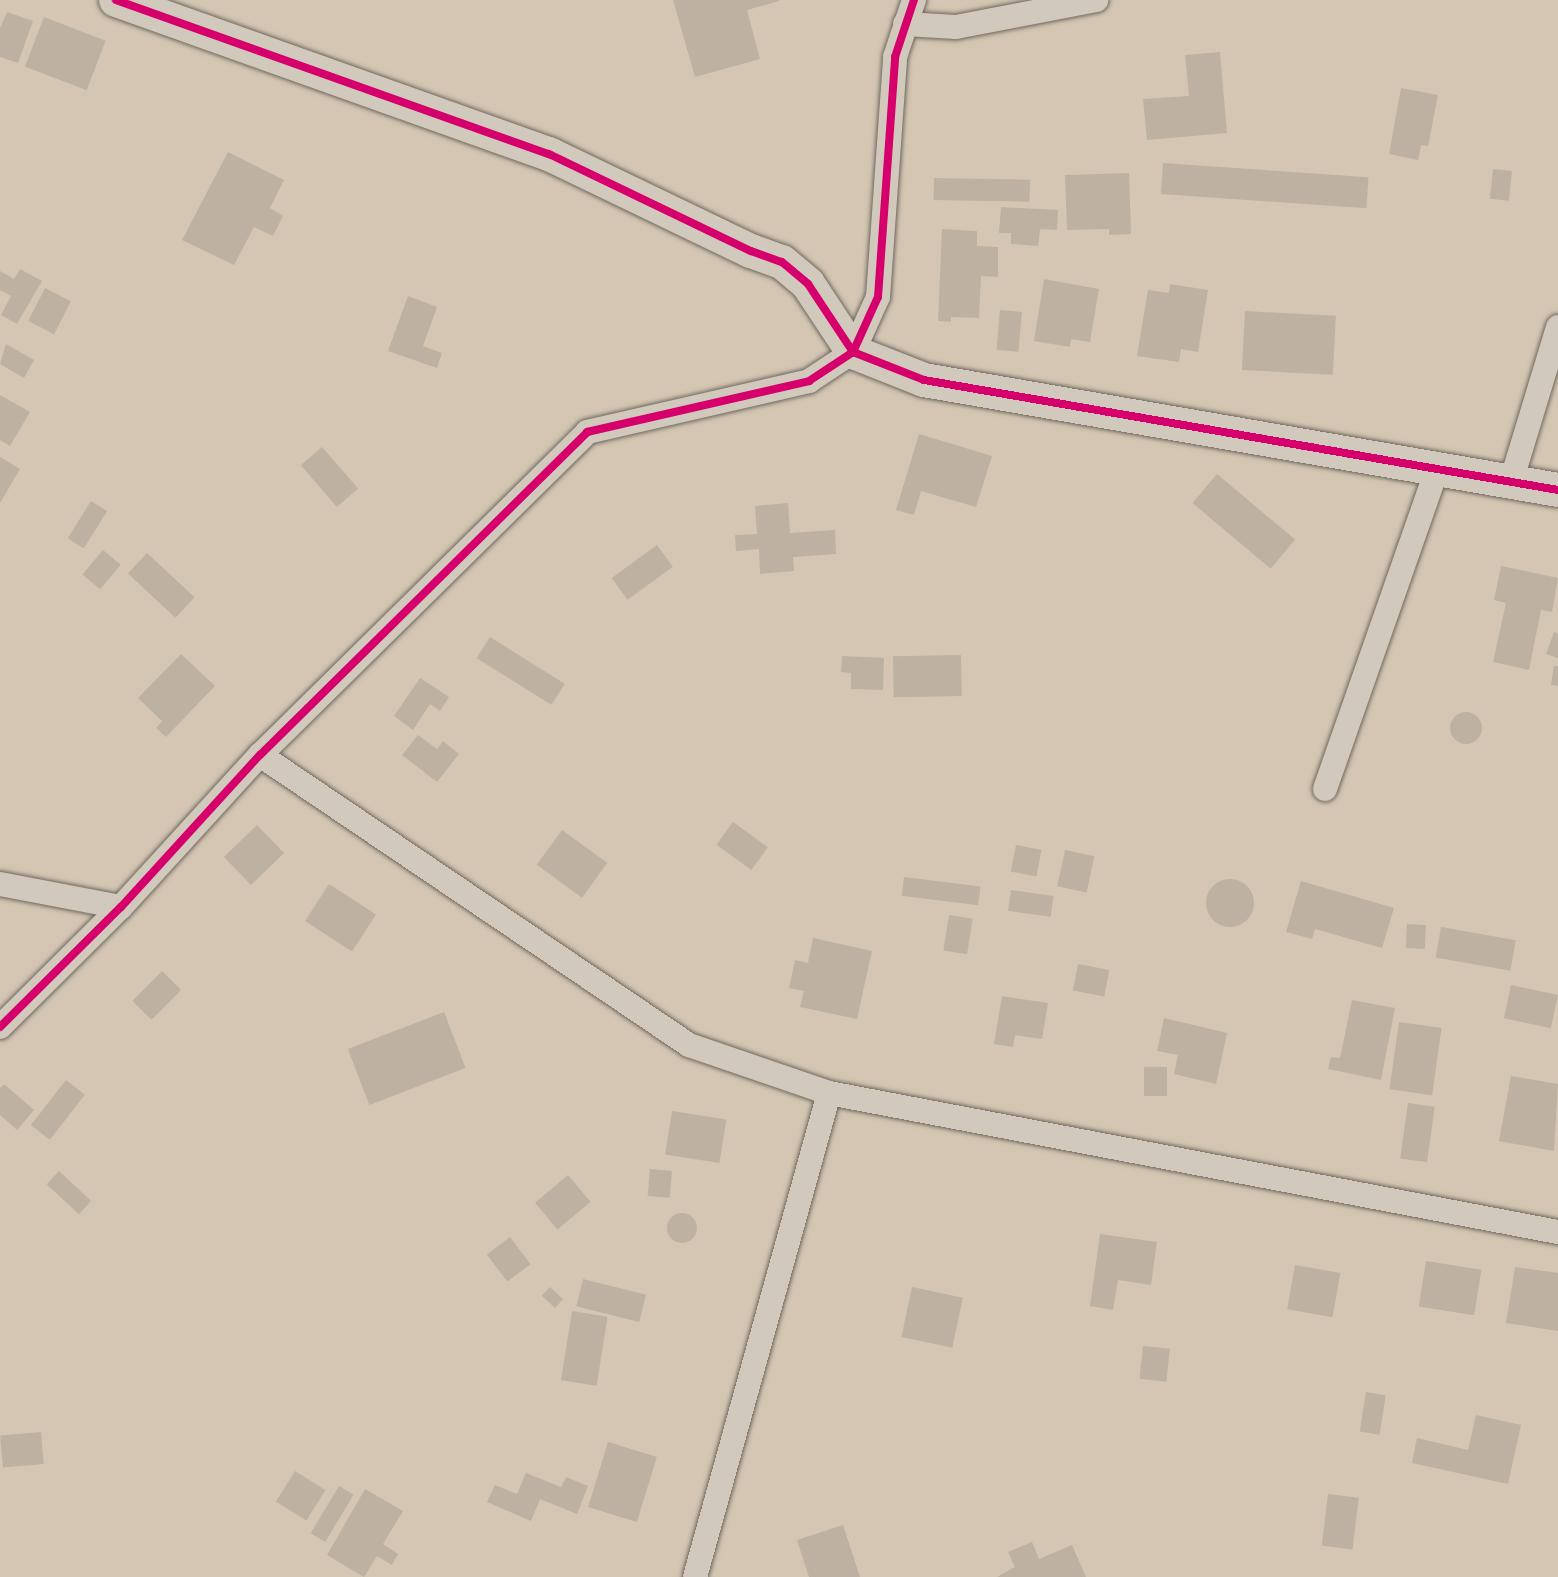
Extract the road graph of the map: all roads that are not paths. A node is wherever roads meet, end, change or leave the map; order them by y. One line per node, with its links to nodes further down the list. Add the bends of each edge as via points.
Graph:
1 (116, 0): 6 (street, via 549,154 782,262 808,284)
2 (914, 0): 4 (street)
3 (1096, 0): 4 (street, via 956,27)
4 (905, 24): 6 (street, via 895,57 878,297)
5 (1558, 327): 8 (street)
6 (853, 352): 7 (street, via 952,386); 10 (street, via 809,381 587,432)
7 (1437, 470): 8 (street); 11 (street)
8 (1511, 482): 9 (street)
9 (1558, 490)
10 (260, 755): 13 (street); 15 (street, via 689,1045)
11 (1325, 789)
12 (0, 884): 13 (street)
13 (121, 907): 14 (street)
14 (0, 1027)
15 (829, 1093): 16 (street); 17 (street)
16 (1558, 1232)
17 (695, 1577)

